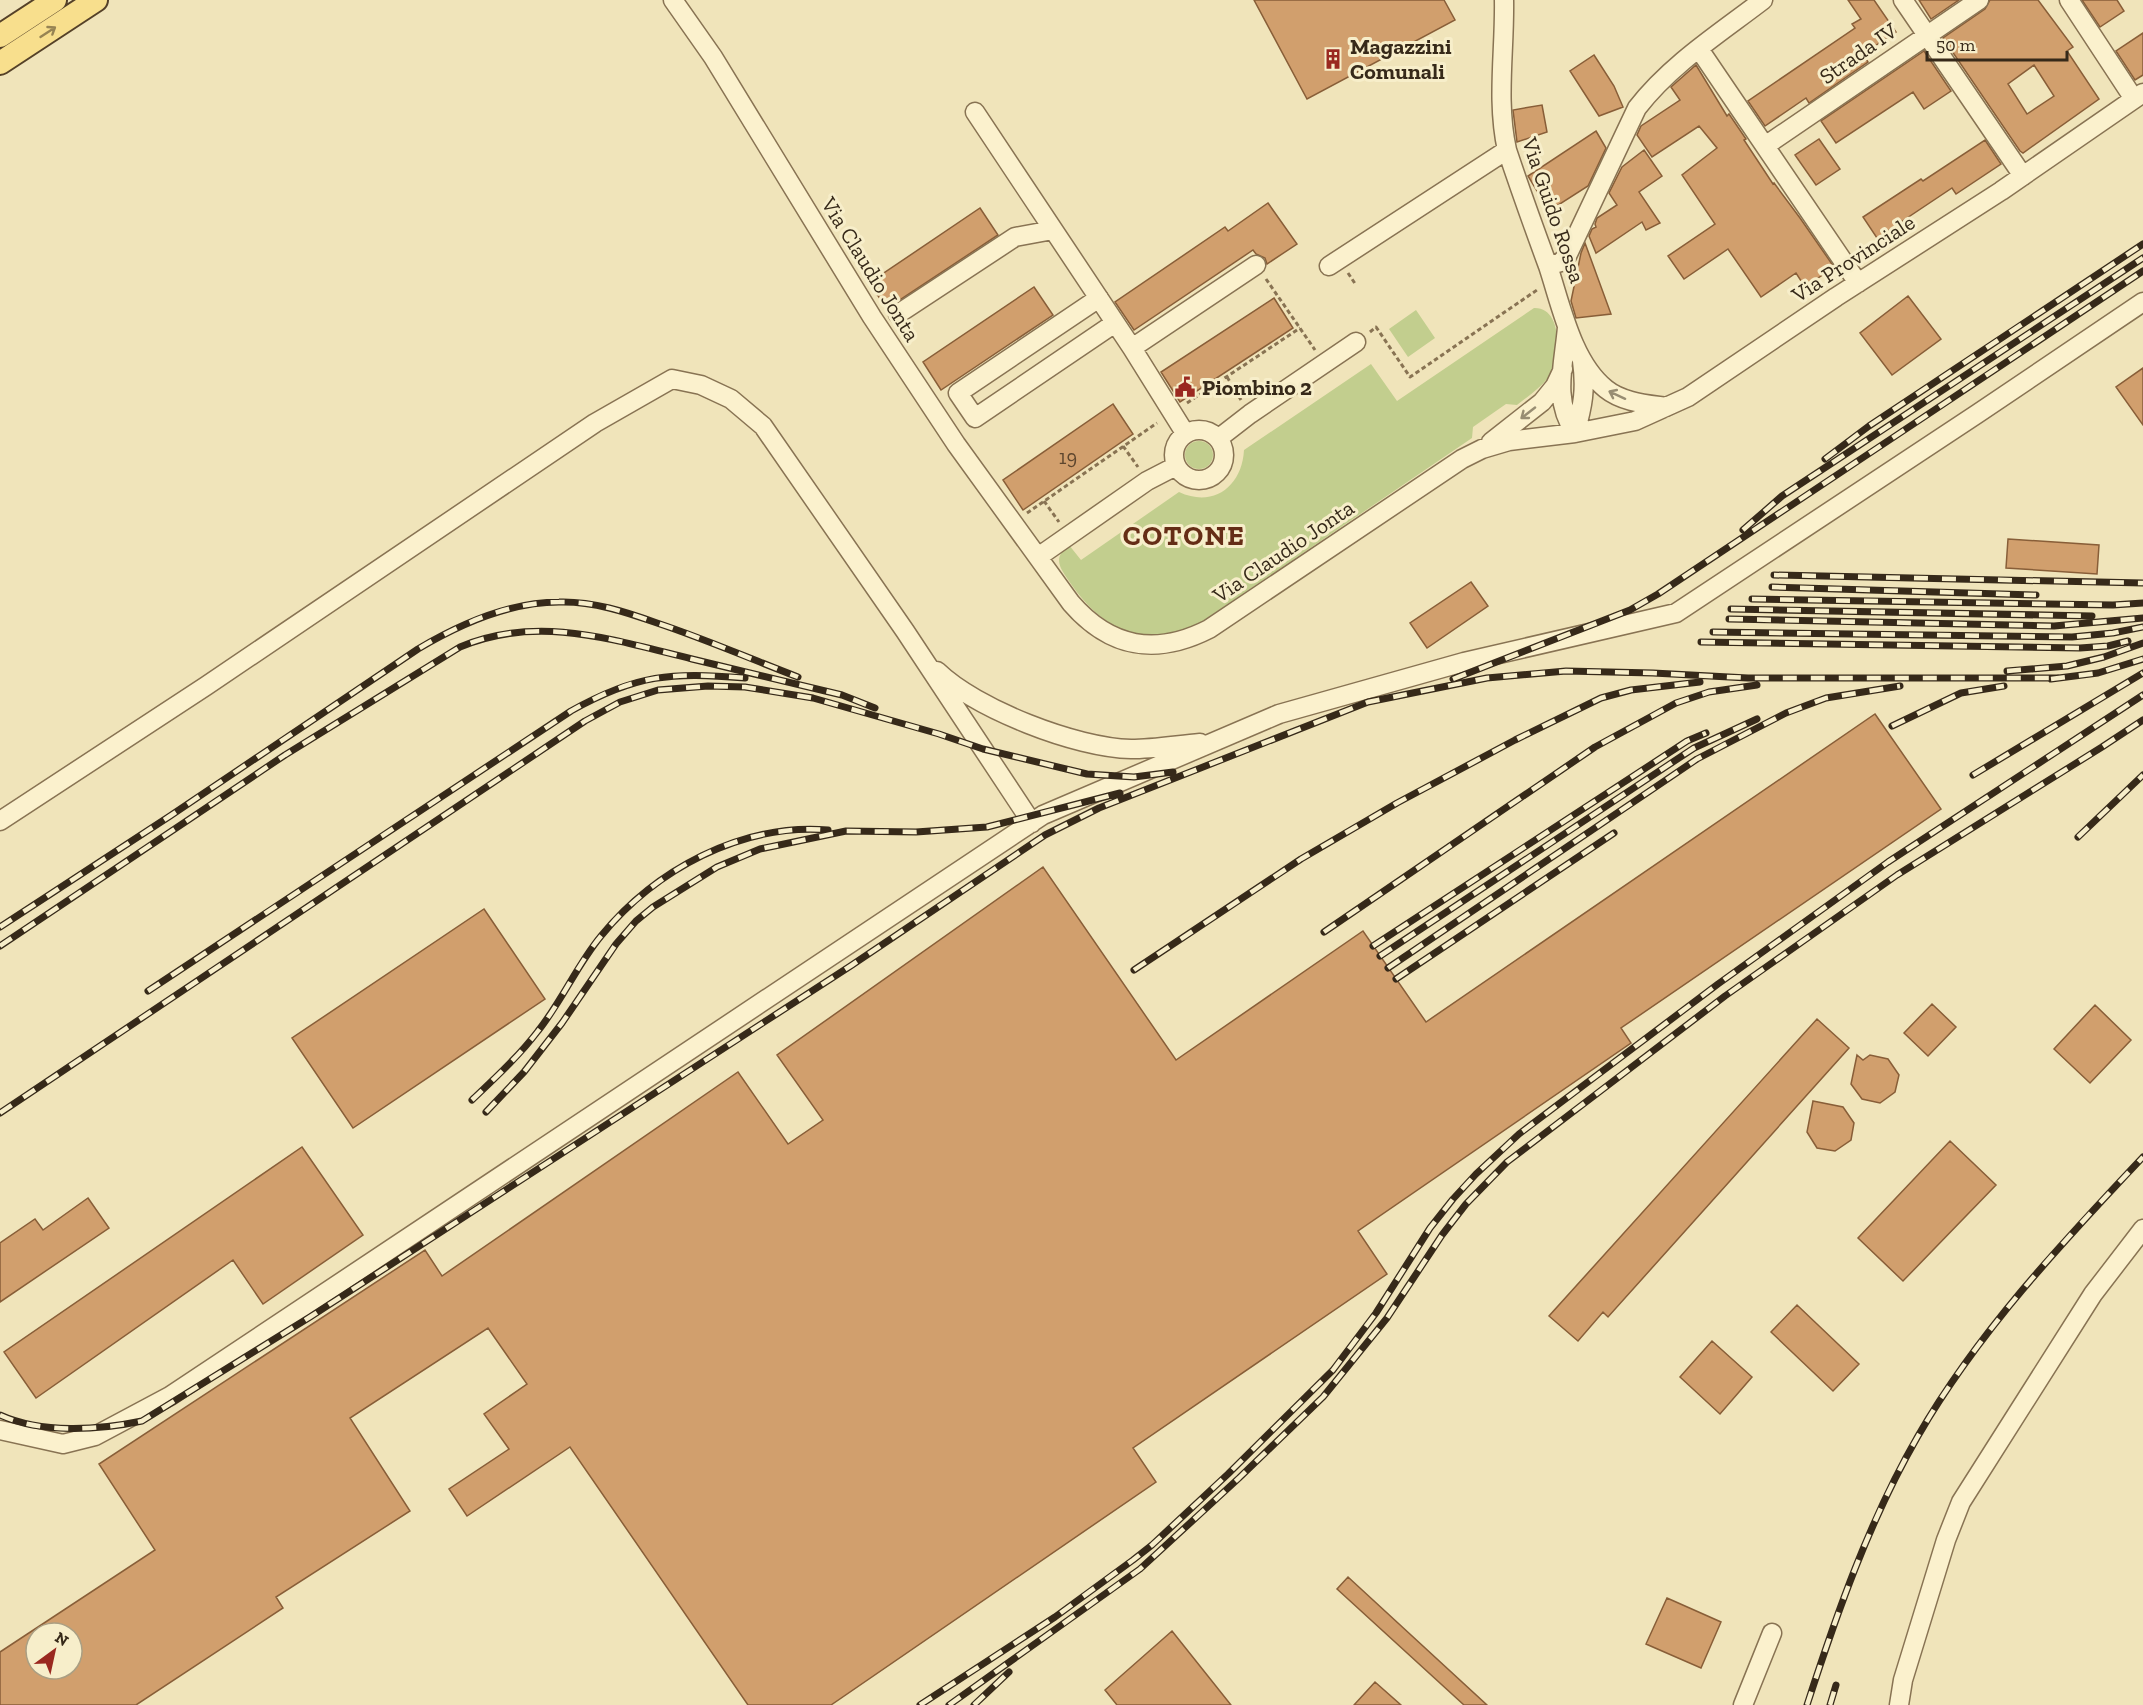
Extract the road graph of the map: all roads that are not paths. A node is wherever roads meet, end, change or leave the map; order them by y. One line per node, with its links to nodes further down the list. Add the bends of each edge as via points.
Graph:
1 (55, 0): 10 (main road)
2 (96, 0): 12 (main road, one-way to 2)
3 (673, 0): 38 (street, Via Claudio Jonta, via 713,57 872,317 956,444)
4 (1504, 0): 16 (street, Via Guido Rossa, via 1501,110)
5 (1763, 0): 11 (street)
6 (1903, 0): 9 (street)
7 (1979, 0): 9 (street, Strada IV)
8 (2069, 0): 13 (street)
9 (1926, 35): 15 (street, Strada IV); 17 (street)
10 (0, 36)
11 (1699, 49): 15 (street); 21 (street, via 1651,90 1637,108 1568,256)
12 (0, 63)
13 (2139, 96): 17 (street, Via Provinciale)
14 (975, 112): 18 (street)
15 (1765, 146): 22 (street)
16 (1507, 150): 20 (street); 21 (street, Via Guido Rossa)
17 (2023, 176): 22 (street, Via Provinciale)
18 (1053, 230): 23 (street); 25 (street, via 1016,237)
19 (1256, 265): 29 (street)
20 (1329, 266)
21 (1548, 266): 27 (street, Via Guido Rossa)
22 (1858, 283): 32 (street, Via Provinciale)
23 (1098, 298): 26 (street); 26 (street, via 958,393 975,418)
24 (2143, 302): 40 (street, via 1676,613 1452,666 1279,714)
25 (898, 314)
26 (1115, 323): 29 (street)
27 (1567, 325): 30 (street, Via Guido Rossa); 31 (street, Via Guido Rossa)
28 (1356, 342): 35 (street)
29 (1132, 348): 33 (street)
30 (1581, 358): 32 (street, Via Guido Rossa, one-way to 30, via 1624,399 1607,390); 34 (street, Via Guido Rossa, via 1584,402)
31 (1563, 369): 34 (street, Via Guido Rossa, via 1561,406); 36 (street, Via Guido Rossa, one-way to 36, via 1542,402)
32 (1668, 407): 34 (street, Via Provinciale, via 1635,421)
33 (1185, 433): 35 (street, via 1203,429); 37 (street, via 1174,448)
34 (1575, 433): 36 (street, Via Claudio Jonta, via 1518,439)
35 (1219, 438): 37 (street, via 1225,456 1217,473 1209,478 1190,479)
36 (1482, 449): 38 (street, Via Claudio Jonta, via 1209,630 1172,644 1134,644 1098,629 1071,603)
37 (1176, 466): 38 (street, via 1147,481)
38 (1038, 557)
39 (921, 655): 40 (street, via 945,679 1000,712 1075,740 1130,749); 41 (street, via 763,426 731,399 701,385 672,379 595,423); 42 (street)
40 (1213, 742): 42 (street)
41 (0, 821)
42 (1032, 823): 44 (street, via 170,1396 94,1436 63,1444)
43 (2143, 1229): 47 (street, via 2093,1294 1961,1502 1903,1680)
44 (0, 1430)
45 (1772, 1633): 46 (street)
46 (1743, 1705)
47 (1899, 1705)

